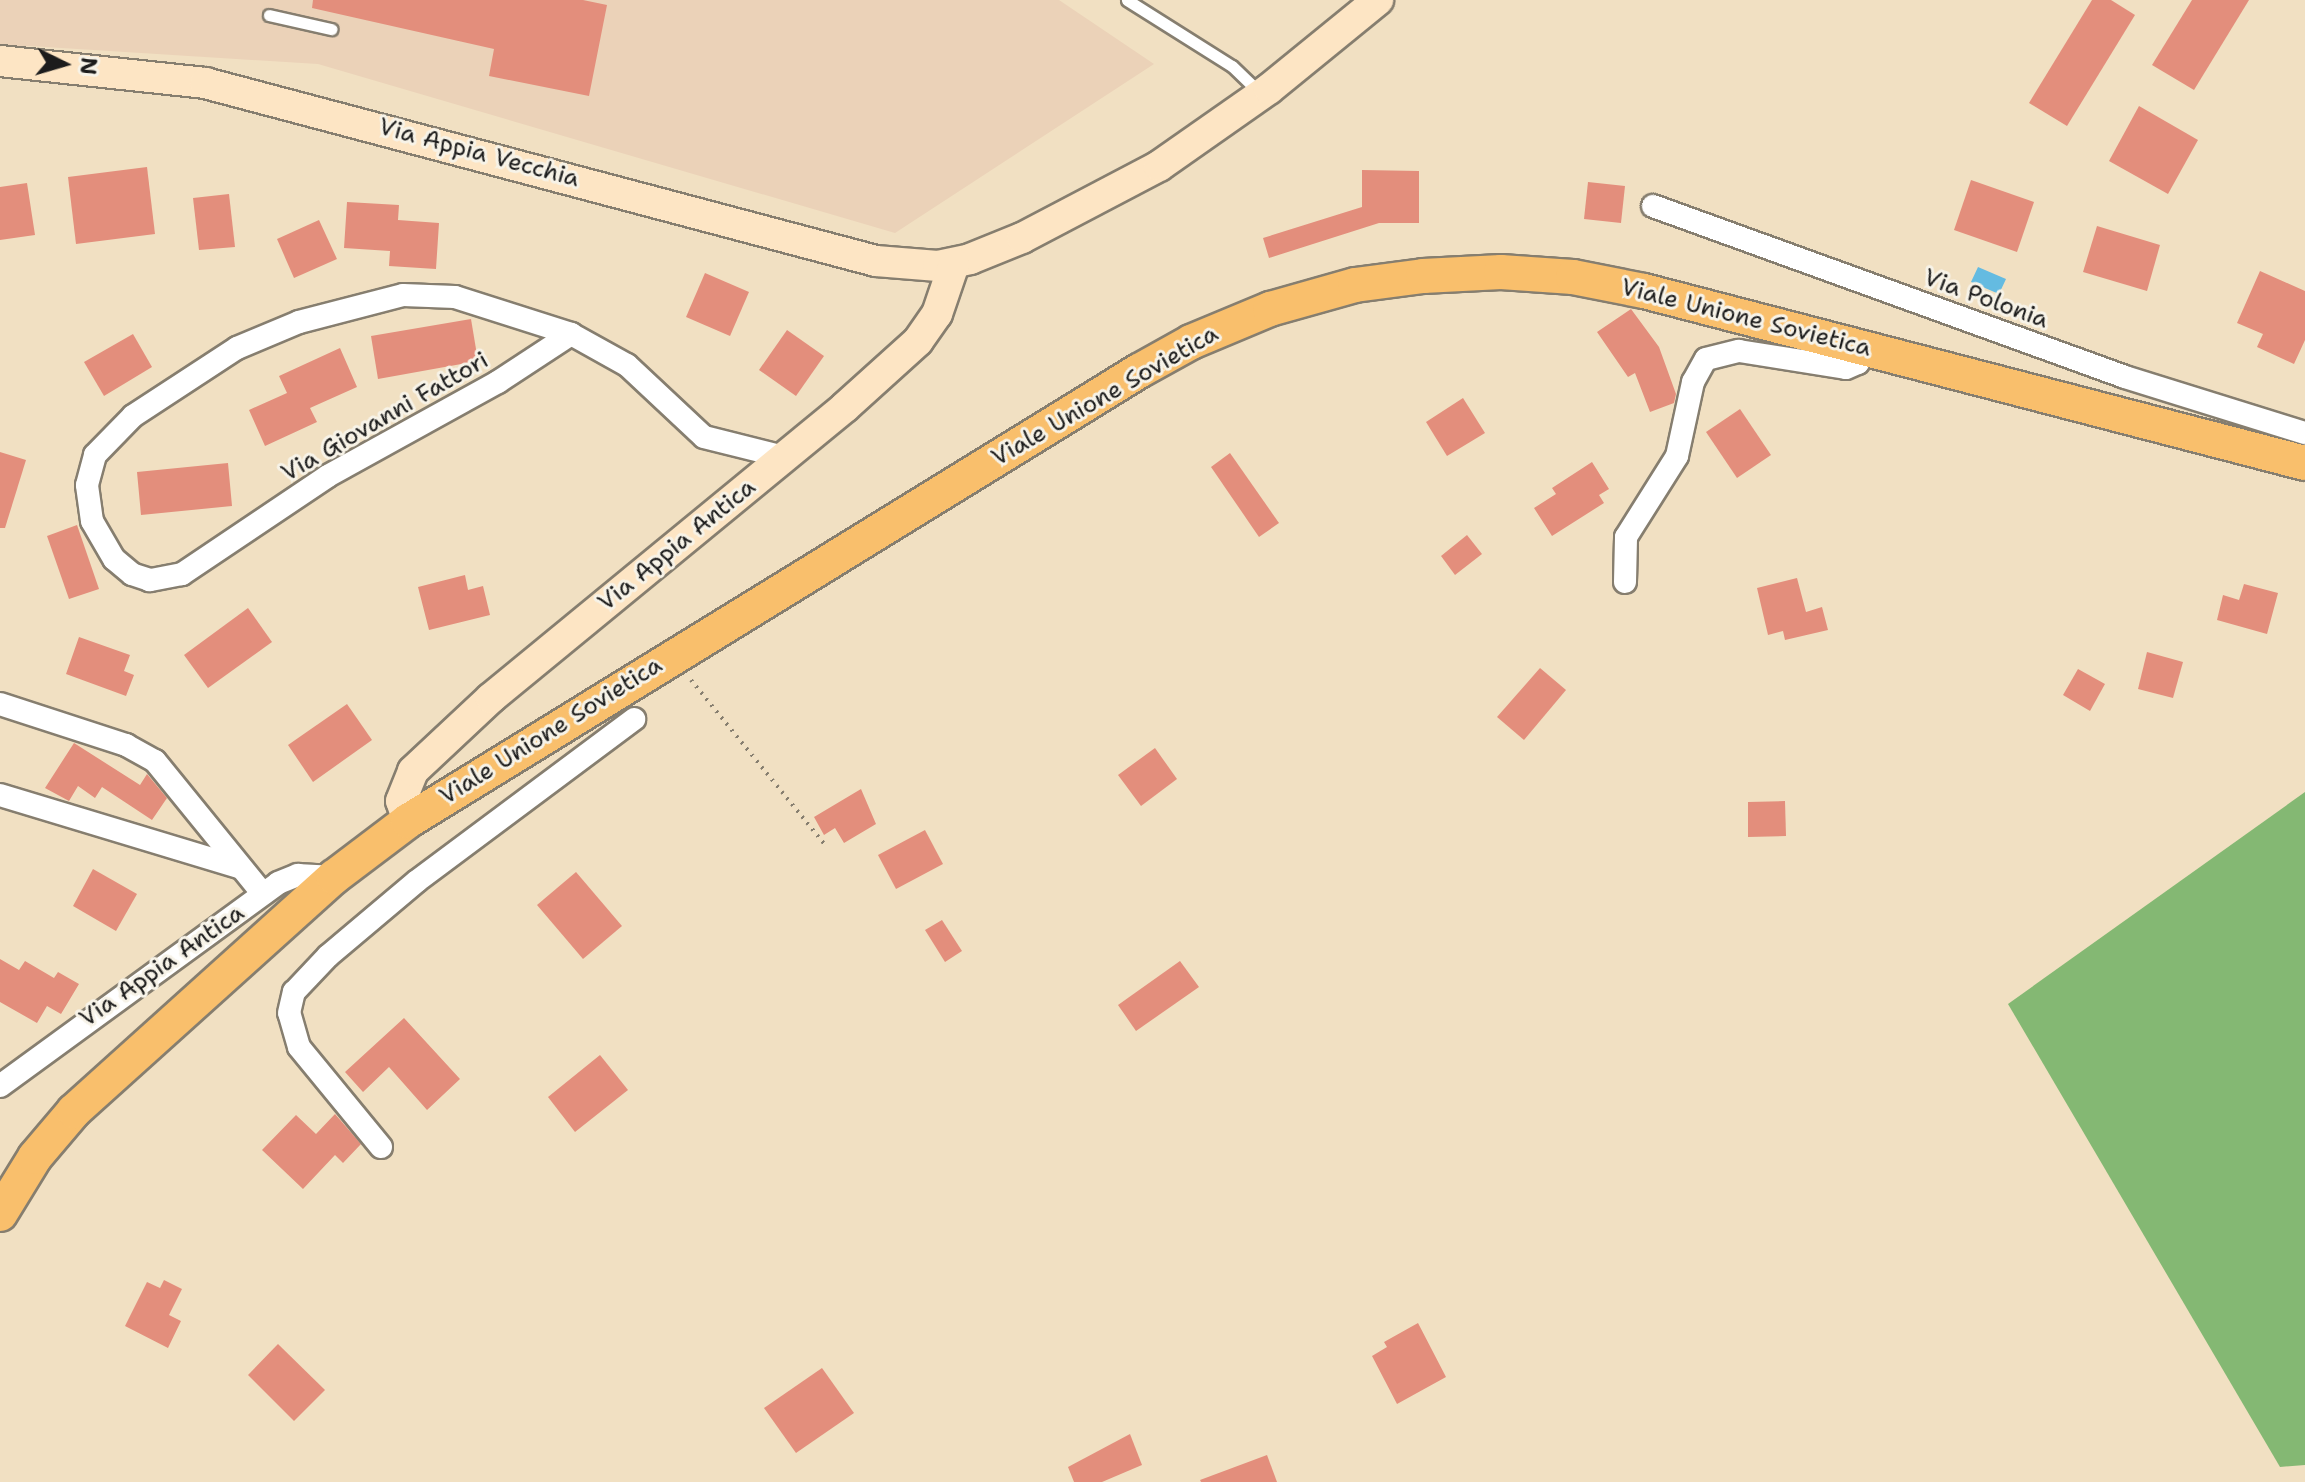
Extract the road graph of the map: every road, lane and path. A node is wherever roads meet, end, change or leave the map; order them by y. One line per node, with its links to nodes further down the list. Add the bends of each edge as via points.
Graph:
1 (1127, 0): 8 (lane, via 1232,66)
2 (1378, 0): 8 (main road)
3 (269, 15): 4 (lane)
4 (331, 29)
5 (0, 50): 7 (lane)
6 (0, 61): 7 (main road, Via Appia Vecchia)
7 (44, 62): 10 (main road, Via Appia Vecchia, via 205,83 876,261)
8 (1262, 94): 10 (main road, via 1114,192)
9 (1653, 206): 13 (street, Via Polonia, via 2125,377)
10 (954, 264): 14 (main road, Via Appia Antica, via 944,298 924,334)
11 (571, 334): 11 (street, Via Giovanni Fattori, via 464,299 421,294 346,309 276,331 203,367 109,436 88,475 92,521 114,559 132,574 150,580 182,574 328,476 498,382); 14 (street, Via Giovanni Fattori, via 627,365 704,437)
12 (1866, 348): 15 (main road, Viale Unione Sovietica); 16 (street, via 1853,367 1838,369 1739,351 1706,359 1693,382 1677,456 1626,537); 17 (main road, Viale Unione Sovietica, via 1573,277 1463,274 1326,292 1242,319 1163,357)
13 (2305, 433)
14 (784, 457): 21 (main road, Via Appia Antica, via 491,698 413,771 401,801)
15 (2305, 463)
16 (1625, 582)
17 (672, 656): 18 (main road, Viale Unione Sovietica); 22 (path)
18 (616, 690): 21 (main road, Viale Unione Sovietica); 27 (street, via 635,722 417,881 335,949 294,992 289,1013 299,1047)
19 (0, 704): 23 (street, via 126,745 155,761)
20 (0, 795): 23 (street)
21 (408, 821): 24 (main road, Viale Unione Sovietica)
22 (826, 846)
23 (238, 867): 25 (street)
24 (334, 877): 25 (street, Via Appia Antica, via 292,875); 28 (main road, Viale Unione Sovietica, via 74,1111 35,1157)
25 (263, 894): 26 (street, Via Appia Antica)
26 (0, 1086)
27 (381, 1147)
28 (0, 1214)

